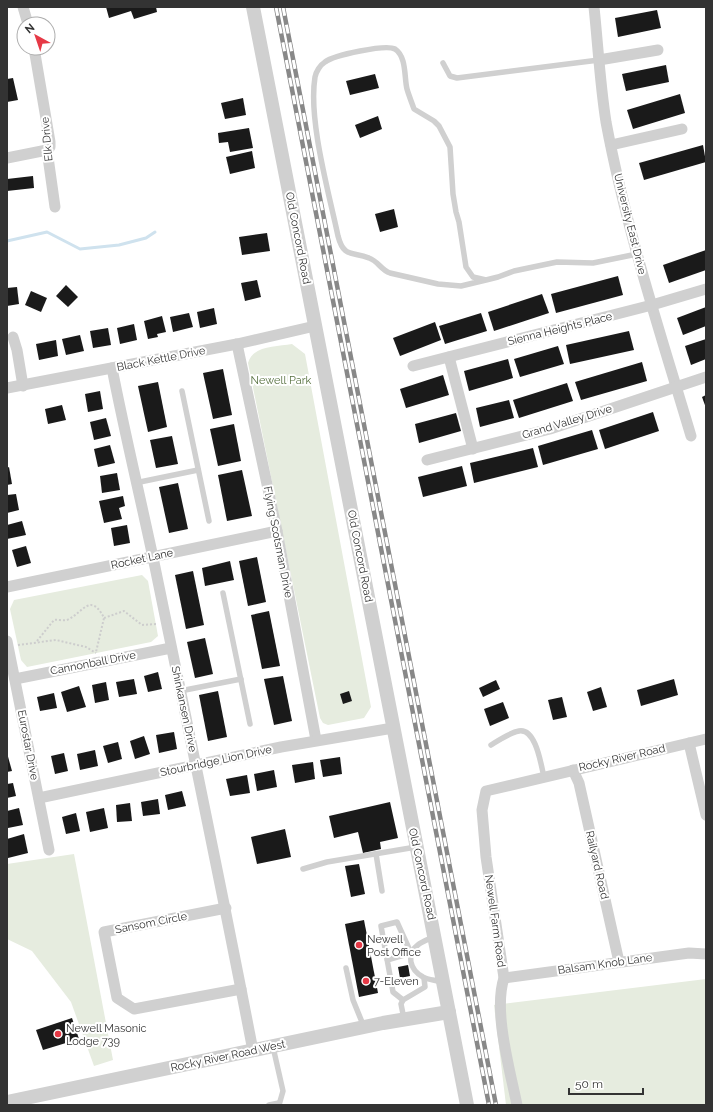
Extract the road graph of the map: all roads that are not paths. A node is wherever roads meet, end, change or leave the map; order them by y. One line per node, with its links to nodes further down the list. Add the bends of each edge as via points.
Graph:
1 (253, 7): 16 (street, Old Concord Road)
2 (594, 7): 5 (street, University East Drive)
3 (658, 50): 5 (street)
4 (35, 56): 9 (street, Elk Drive, via 50,142)
5 (599, 60): 6 (lane, via 457,78 450,76); 8 (street, University East Drive)
6 (443, 63)
7 (682, 129): 8 (street)
8 (611, 145): 12 (street, University East Drive)
9 (47, 150): 10 (street); 11 (street, Elk Drive)
10 (7, 158)
11 (55, 207)
12 (637, 254): 13 (lane, via 593,263 557,262); 15 (street, University East Drive)
13 (486, 280): 13 (lane, via 461,286 438,284 384,271 370,258 351,255 343,248 336,228 316,121 316,76 324,62 347,54 387,47 395,49 402,58 407,90 414,109 440,126 450,147 453,194 466,267 473,277)
14 (706, 288): 15 (street, Sienna Heights Place)
15 (652, 305): 19 (street, Sienna Heights Place); 24 (street, University East Drive)
16 (315, 326): 18 (street, Black Kettle Drive); 43 (street, Old Concord Road)
17 (13, 337): 23 (street)
18 (237, 344): 21 (street, Black Kettle Drive); 33 (street, Flying Scotsman Drive)
19 (450, 357): 20 (street, Sienna Heights Place); 28 (street)
20 (413, 366)
21 (112, 368): 23 (street, Black Kettle Drive); 31 (street, Shinkansen Drive)
22 (706, 377): 24 (street, Grand Valley Drive)
23 (23, 386): 25 (street, Black Kettle Drive)
24 (676, 387): 27 (street, University East Drive); 28 (street, Grand Valley Drive, via 550,429)
25 (7, 388)
26 (182, 390): 30 (lane)
27 (691, 436)
28 (473, 449): 29 (street, Grand Valley Drive)
29 (426, 460)
30 (198, 470): 31 (lane); 32 (lane)
31 (135, 483): 34 (street, Shinkansen Drive)
32 (209, 521)
33 (277, 531): 34 (street, Rocket Lane); 45 (street, Flying Scotsman Drive)
34 (153, 557): 35 (street, Rocket Lane); 38 (street, Shinkansen Drive)
35 (7, 587)
36 (223, 593): 40 (lane)
37 (11, 643): 39 (street, Eurostar Drive)
38 (171, 648): 39 (street, Cannonball Drive); 41 (street, Shinkansen Drive)
39 (15, 679): 51 (street, Eurostar Drive)
40 (241, 679): 41 (lane); 42 (lane)
41 (180, 691): 48 (street, Shinkansen Drive)
42 (250, 724)
43 (393, 728): 45 (street, Stourbridge Lion Drive); 53 (street, Old Concord Road)
44 (706, 739): 46 (street, Rocky River Road)
45 (316, 740): 48 (street, Stourbridge Lion Drive)
46 (690, 743): 49 (street, Rocky River Road); 52 (street)
47 (491, 745): 50 (lane, via 520,731 529,734 536,746)
48 (196, 765): 51 (street, Stourbridge Lion Drive); 58 (street, Shinkansen Drive)
49 (573, 770): 50 (street, Rocky River Road); 63 (street, Railyard Road, via 579,783)
50 (541, 777): 66 (street, Newell Farm Road, via 486,791 482,810 486,857)
51 (39, 798): 54 (street, Eurostar Drive)
52 (706, 815)
53 (416, 847): 55 (lane); 59 (street, Old Concord Road)
54 (49, 850)
55 (376, 854): 56 (lane, via 327,862); 57 (lane)
56 (303, 870)
57 (382, 891)
58 (226, 908): 68 (street, Shinkansen Drive); 68 (street, Sansom Circle, via 104,932 117,998 134,1009)
59 (435, 937): 60 (lane, via 418,944); 67 (street, Old Concord Road)
60 (411, 952): 62 (lane); 62 (lane, via 397,922 381,926); 65 (lane, via 412,968)
61 (706, 954): 63 (street, Balsam Knob Lane, via 689,953)
62 (387, 960): 69 (lane, via 393,992)
63 (619, 962): 66 (street, Balsam Knob Lane)
64 (346, 968): 72 (lane, via 353,1000)
65 (424, 978): 67 (lane); 69 (lane, via 425,987)
66 (504, 978): 79 (street, Newell Farm Road, via 500,991 500,1011)
67 (444, 982): 70 (street, Old Concord Road)
68 (241, 989): 74 (street, Shinkansen Drive)
69 (404, 1000): 71 (lane, via 400,1004)
70 (450, 1012): 71 (street, Rocky River Road West); 78 (street, Old Concord Road)
71 (404, 1019): 72 (street, Rocky River Road West)
72 (364, 1027): 73 (street, Rocky River Road West)
73 (273, 1046): 74 (street, Rocky River Road West); 76 (lane, via 283,1091)
74 (253, 1050): 75 (street, Rocky River Road West)
75 (7, 1102)
76 (279, 1104): 77 (lane)
77 (269, 1105)
78 (467, 1105)
79 (517, 1105)

